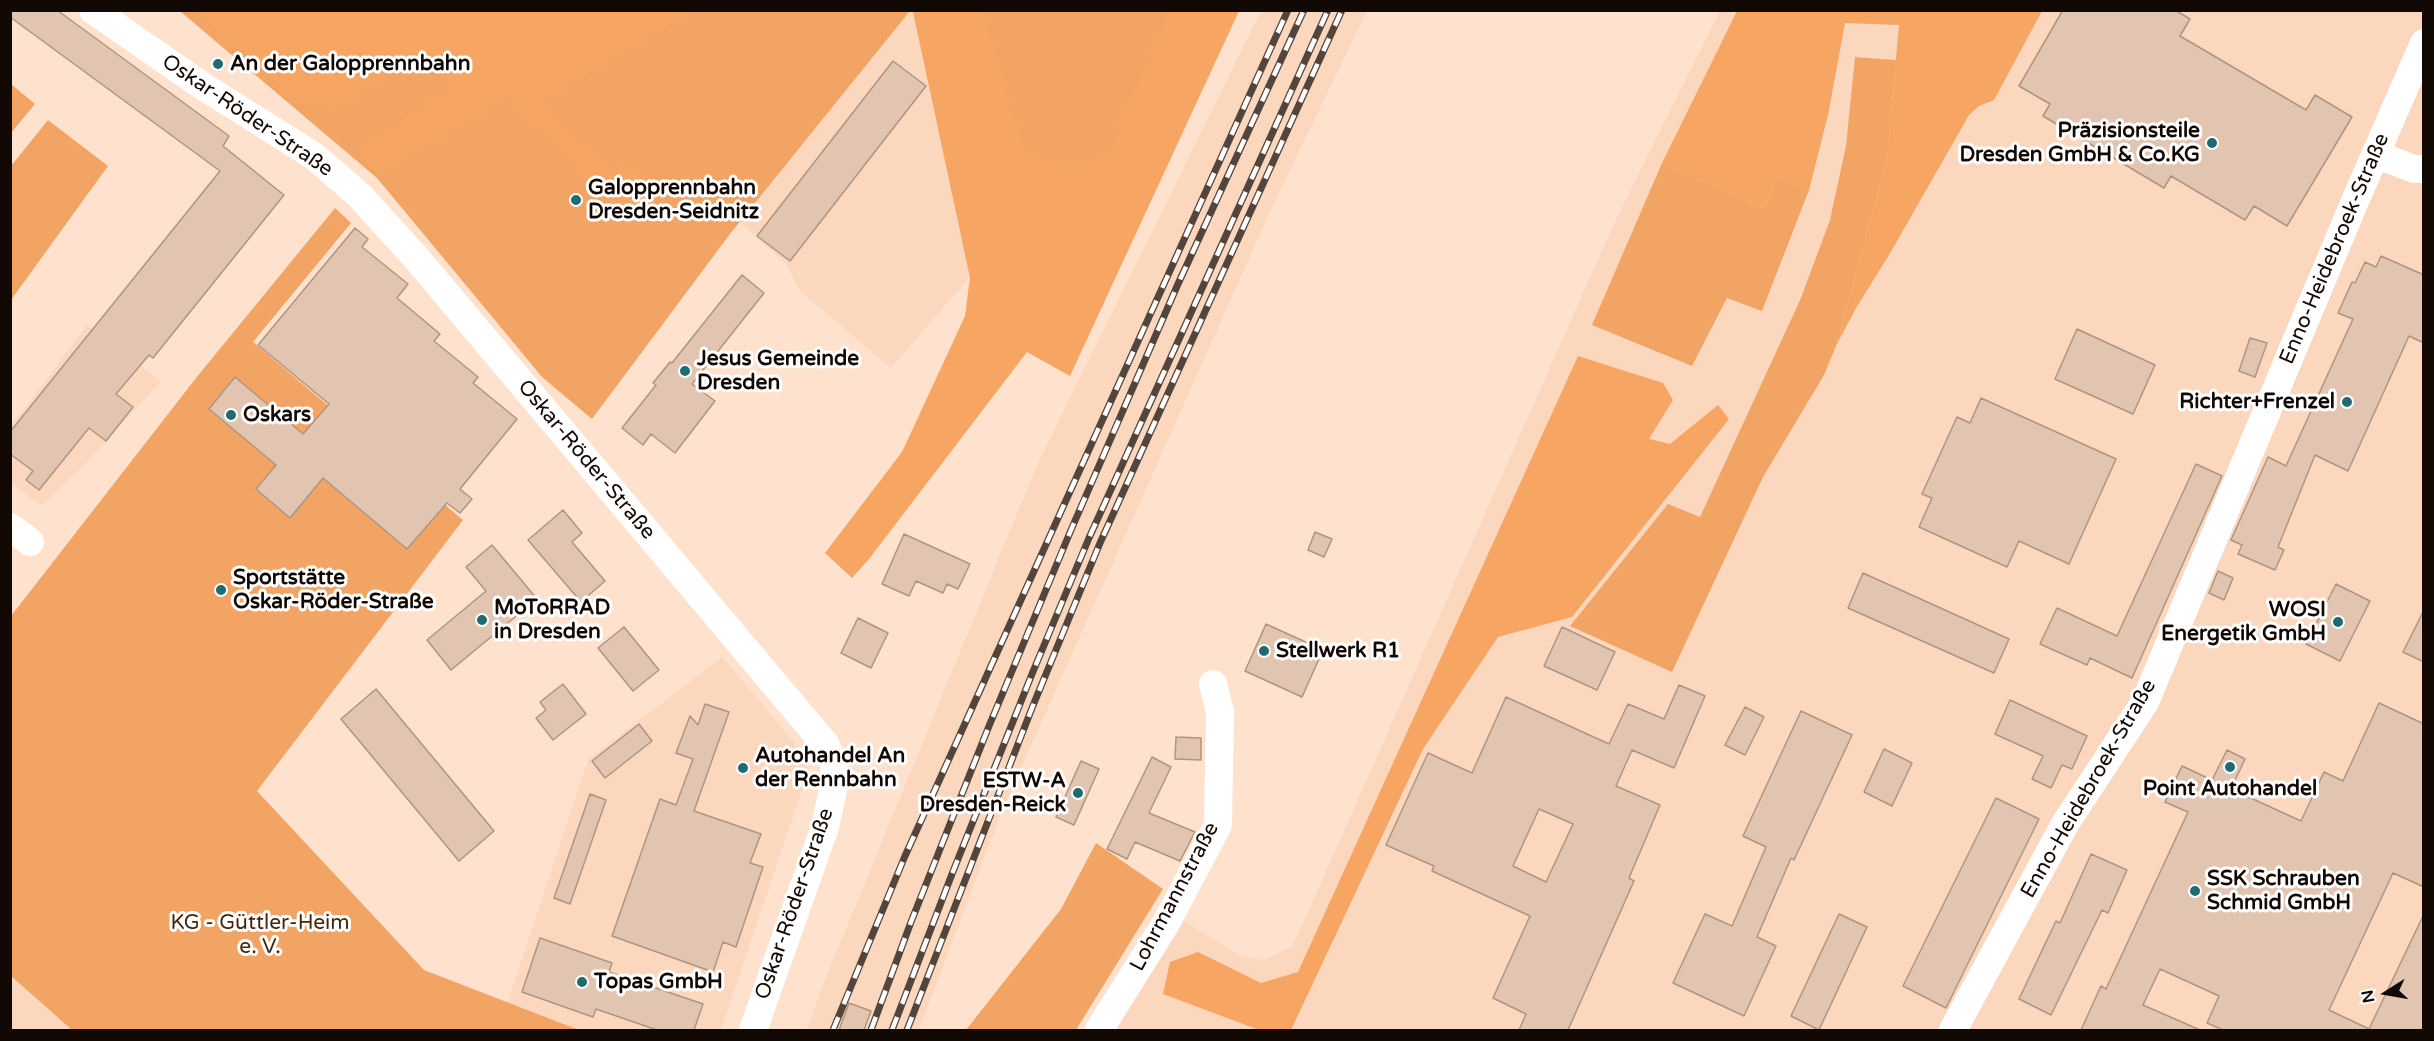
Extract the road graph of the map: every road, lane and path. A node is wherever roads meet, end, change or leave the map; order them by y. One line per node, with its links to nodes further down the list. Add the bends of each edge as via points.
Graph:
1 (93, 10): 6 (street, Oskar-Röder-Straße, via 201,86 314,156 360,196 825,744 834,763 834,784 825,827)
2 (2424, 44): 3 (street, Enno-Heidebroek-Straße)
3 (2375, 154): 4 (street); 8 (street, Enno-Heidebroek-Straße, via 2145,702 2065,824)
4 (2424, 169)
5 (1213, 684): 7 (street, Lohrmannstraße, via 1220,712 1218,825 1165,925)
6 (753, 1030)
7 (1099, 1030)
8 (1953, 1030)

